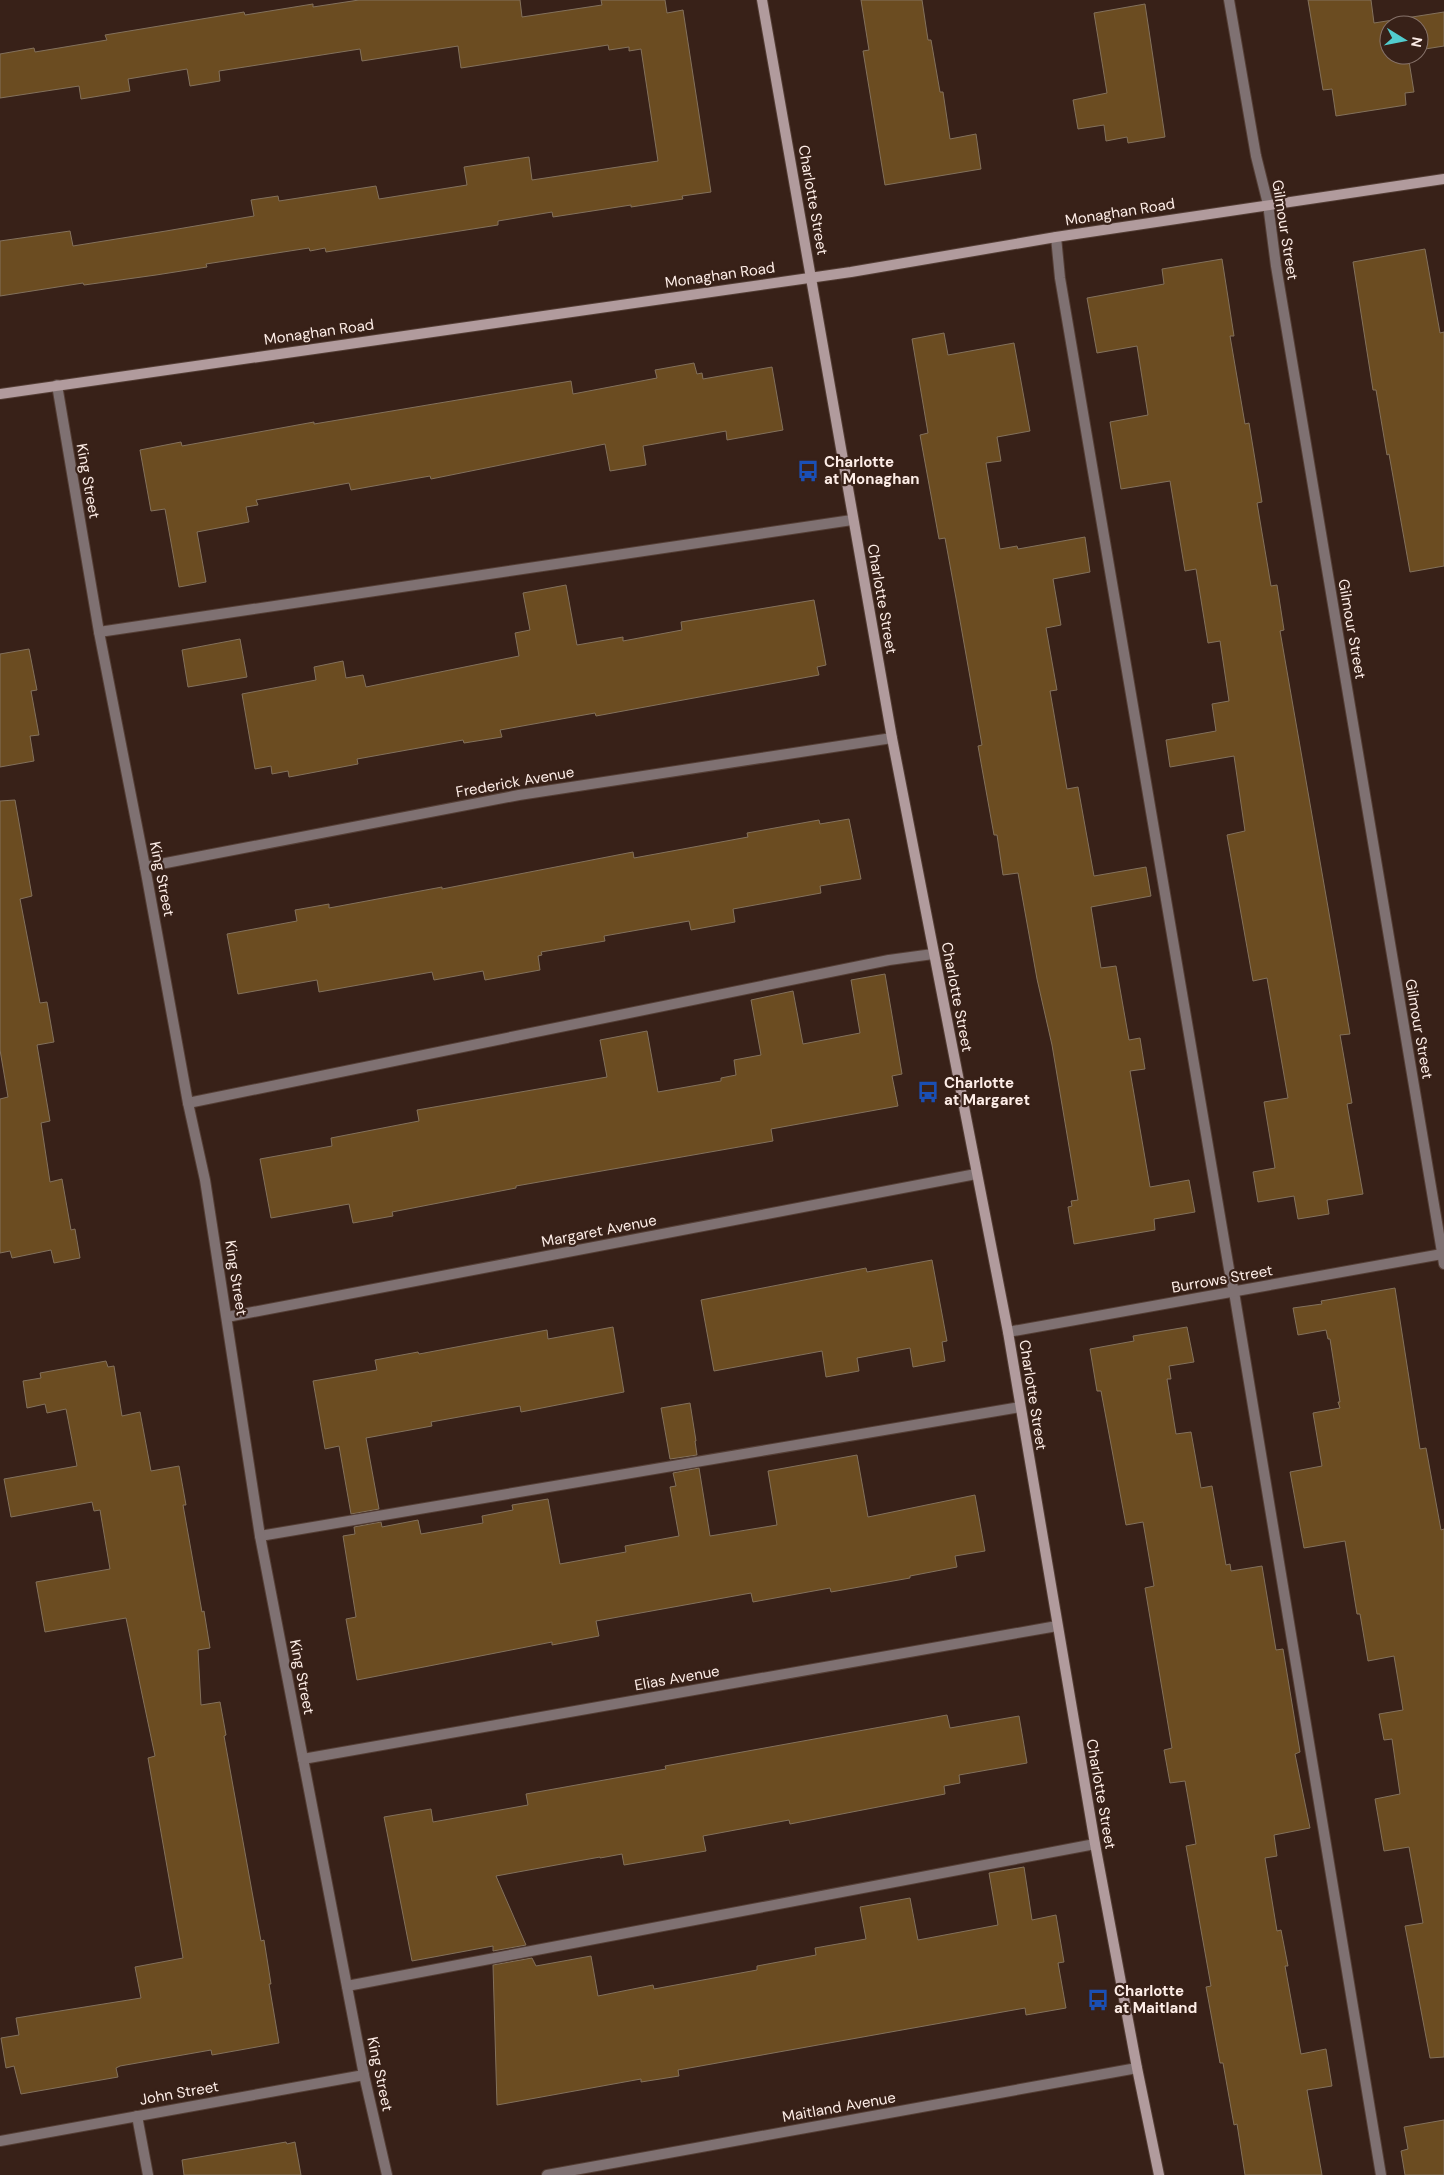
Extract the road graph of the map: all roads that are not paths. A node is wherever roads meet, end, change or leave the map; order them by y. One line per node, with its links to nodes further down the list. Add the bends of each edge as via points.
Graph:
1 (762, 0): 6 (main road, Charlotte Street)
2 (1229, 0): 4 (street, Gilmour Street, via 1256,156)
3 (1444, 179): 4 (main road, Monaghan Road)
4 (1268, 204): 5 (main road, Monaghan Road); 16 (street, Gilmour Street, via 1277,276)
5 (1056, 237): 6 (main road, Monaghan Road); 17 (street, via 1080,396)
6 (811, 277): 7 (main road, Monaghan Road); 9 (main road, Charlotte Street)
7 (57, 385): 8 (main road, Monaghan Road); 10 (street, King Street)
8 (0, 394)
9 (852, 520): 10 (street); 11 (main road, Charlotte Street)
10 (99, 632): 12 (street, King Street)
11 (892, 738): 12 (street, Frederick Avenue, via 520,796); 13 (main road, Charlotte Street)
12 (145, 866): 14 (street, King Street)
13 (933, 954): 14 (street, via 889,960); 15 (main road, Charlotte Street)
14 (188, 1103): 18 (street, King Street, via 205,1180)
15 (976, 1174): 18 (street, Margaret Avenue); 19 (main road, Charlotte Street)
16 (1443, 1259): 17 (street, Burrows Street)
17 (1234, 1292): 19 (street, Burrows Street); 34 (street)
18 (227, 1317): 21 (street, King Street)
19 (1008, 1332): 20 (main road, Charlotte Street)
20 (1020, 1407): 21 (street); 22 (main road, Charlotte Street)
21 (260, 1536): 23 (street, King Street)
22 (1057, 1626): 23 (street, Elias Avenue); 24 (main road, Charlotte Street)
23 (303, 1759): 25 (street, King Street)
24 (1095, 1844): 25 (street); 26 (main road, Charlotte Street)
25 (347, 1986): 27 (street, King Street)
26 (1137, 2068): 32 (street, Maitland Avenue); 33 (main road, Charlotte Street)
27 (364, 2075): 28 (street, John Street); 31 (street, King Street)
28 (137, 2116): 29 (street, John Street); 30 (street)
29 (0, 2141)
30 (148, 2175)
31 (387, 2175)
32 (547, 2175)
33 (1159, 2175)
34 (1381, 2175)

